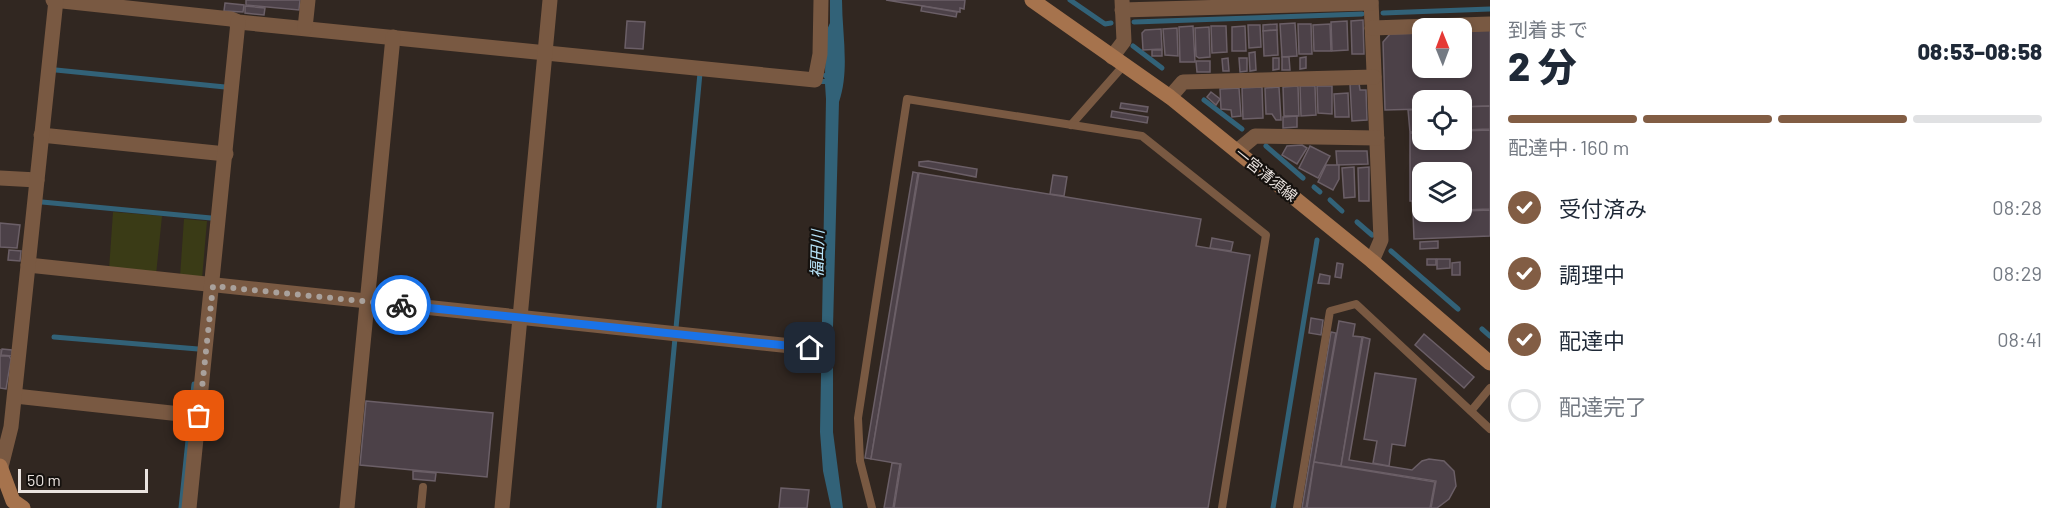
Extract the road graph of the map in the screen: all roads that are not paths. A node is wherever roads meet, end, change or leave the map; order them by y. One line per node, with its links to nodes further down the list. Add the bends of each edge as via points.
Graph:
1 (55, 0): 8 (street); 18 (street)
2 (308, 0): 10 (street)
3 (550, 0): 13 (street)
4 (821, 0): 13 (street, via 820,54 815,80)
5 (1032, 0): 14 (main road, 一宮清須線)
6 (1371, 1): 7 (street); 11 (street)
7 (1122, 5): 14 (street, via 1124,41)
8 (238, 22): 10 (street); 21 (street)
9 (1490, 24): 11 (street)
10 (305, 28): 12 (street)
11 (1372, 28): 15 (street)
12 (393, 37): 13 (street); 27 (street)
13 (545, 53): 28 (street)
14 (1118, 61): 16 (main road, 一宮清須線); 17 (lane)
15 (1374, 77): 16 (street, via 1183,82); 19 (street)
16 (1170, 98): 20 (main road, 一宮清須線)
17 (1071, 125): 43 (lane, via 907,99 858,418 860,461); 44 (lane, via 1142,136 1266,236)
18 (42, 135): 21 (street); 23 (street)
19 (1377, 138): 20 (street, via 1255,136); 24 (street, via 1381,240)
20 (1237, 151): 24 (main road, 一宮清須線)
21 (226, 154): 26 (street)
22 (0, 178): 23 (street)
23 (37, 180): 25 (street)
24 (1372, 261): 30 (main road, 一宮清須線)
25 (28, 265): 26 (street); 32 (street)
26 (213, 286): 27 (street); 34 (street)
27 (367, 302): 28 (street); 40 (street)
28 (518, 317): 29 (street); 42 (street)
29 (810, 348)
30 (1490, 363)
31 (1490, 388): 33 (lane)
32 (15, 396): 34 (street); 36 (street)
33 (1471, 411): 35 (lane); 45 (lane, via 1356,304 1330,311)
34 (199, 416): 39 (street)
35 (1490, 429)
36 (0, 466): 38 (main road)
37 (423, 487): 41 (lane)
38 (13, 506)
39 (189, 508)
40 (347, 508)
41 (421, 508)
42 (502, 508)
43 (872, 508)
44 (1222, 508)
45 (1297, 508)

